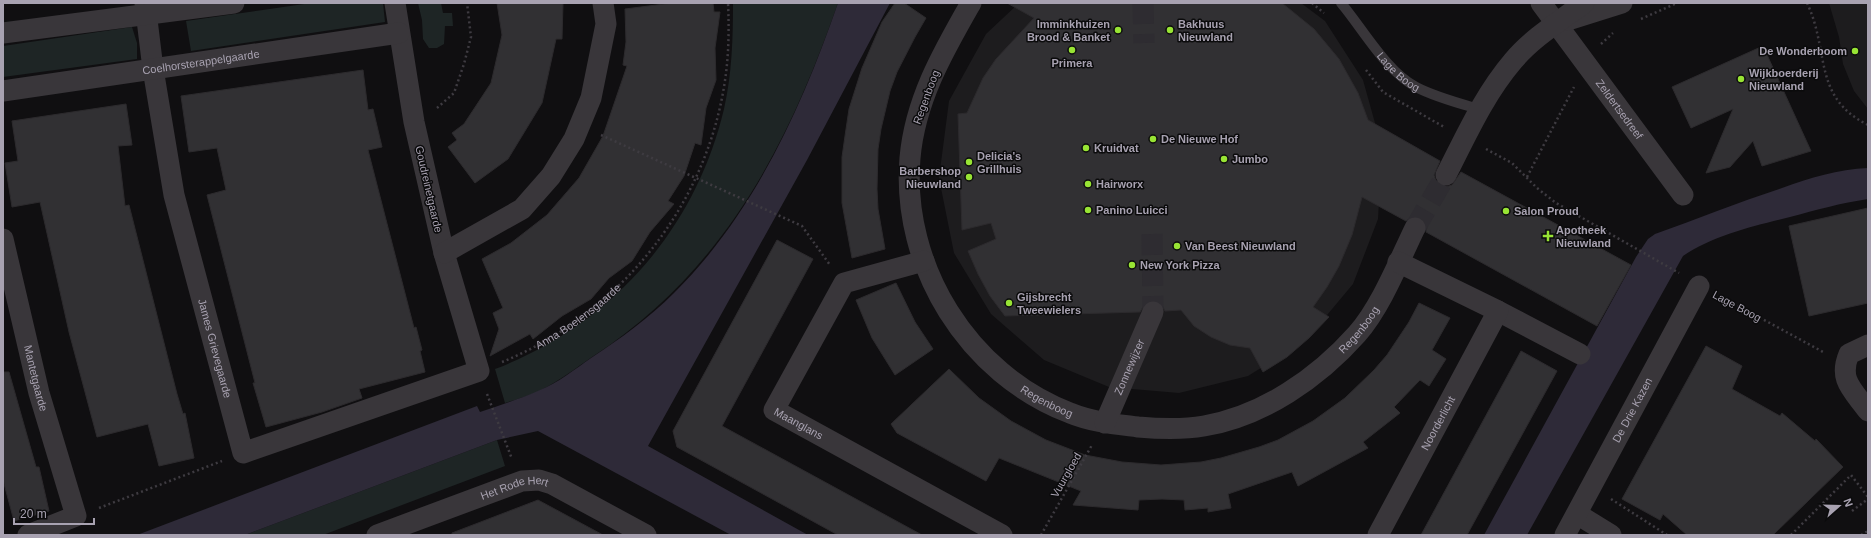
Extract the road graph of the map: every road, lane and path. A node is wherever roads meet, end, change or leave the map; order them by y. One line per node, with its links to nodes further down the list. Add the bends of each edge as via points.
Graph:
1 (234, 3): 12 (street)
2 (395, 3): 15 (street, Goudreinetgaarde)
3 (467, 3): 19 (path, via 471,37 454,93 436,109)
4 (603, 3): 21 (street, via 606,24 591,98)
5 (728, 3): 23 (path, Anna Boelensgaarde, via 729,38 720,107 712,140)
6 (971, 3): 29 (street, Regenboog, via 943,52 928,84 916,120 910,159 912,206 918,245)
7 (1341, 3): 18 (lane, Lage Boog, via 1400,76 1415,87)
8 (1541, 3): 13 (street, Zeldertsedreef)
9 (1584, 3): 13 (street)
10 (1622, 3): 13 (street)
11 (1808, 3): 20 (path, via 1816,25 1827,83 1841,107)
12 (146, 9): 14 (street); 16 (street, James Grievegaarde)
13 (1556, 23): 18 (street, via 1513,60); 24 (street, Zeldertsedreef)
14 (3, 33)
15 (399, 33): 16 (street, Coelhorsterappelgaarde); 19 (street, Goudreinetgaarde)
16 (154, 69): 17 (street, Coelhorsterappelgaarde); 43 (street, James Grievegaarde, via 174,195)
17 (3, 91)
18 (1479, 109): 22 (street)
19 (414, 122): 28 (street, Goudreinetgaarde)
20 (1868, 125)
21 (580, 126): 23 (path); 28 (street, via 551,176 522,209)
22 (1446, 175)
23 (697, 178): 31 (path, via 802,226); 38 (path, Anna Boelensgaarde, via 659,241 634,272 606,299 541,344)
24 (1683, 195)
25 (1415, 228): 30 (street, Regenboog)
26 (3, 239): 48 (street, Mantetgaarde, via 39,393)
27 (1630, 246): 32 (path, Lage Boog)
28 (444, 253): 38 (street, Goudreinetgaarde)
29 (924, 261): 31 (street); 41 (street, Regenboog, via 941,298 960,329 995,368 1044,401 1069,413)
30 (1398, 262): 33 (street); 41 (street, Regenboog, via 1371,315 1356,335 1318,372 1283,395 1234,418 1203,426 1154,428)
31 (844, 283): 53 (street, Maanglans, via 774,410)
32 (1695, 283): 37 (path, Lage Boog); 44 (street, De Drie Kazen)
33 (1498, 311): 36 (street); 55 (street, Noorderlicht)
34 (1153, 312): 41 (street, Zonnewijzer)
35 (1868, 345): 37 (street, via 1849,354)
36 (1580, 354)
37 (1845, 364): 40 (street, via 1845,378)
38 (479, 371): 43 (street)
39 (492, 406): 42 (path)
40 (1868, 411)
41 (1105, 423): 54 (path, Vuurgloed)
42 (506, 447)
43 (243, 452): 48 (path)
44 (1591, 488): 47 (street, De Drie Kazen); 58 (path)
45 (1868, 498): 46 (path); 59 (path, via 1851,475)
46 (1852, 510)
47 (1577, 514): 56 (street, De Drie Kazen); 57 (street)
48 (76, 516): 50 (street)
49 (1868, 531): 60 (path)
50 (28, 535)
51 (377, 535): 52 (street, Het Rode Hert, via 522,481 539,480 552,484)
52 (646, 535)
53 (1002, 535)
54 (1040, 535)
55 (1378, 535)
56 (1565, 535)
57 (1611, 535)
58 (1668, 535)
59 (1791, 535)
60 (1861, 535)

